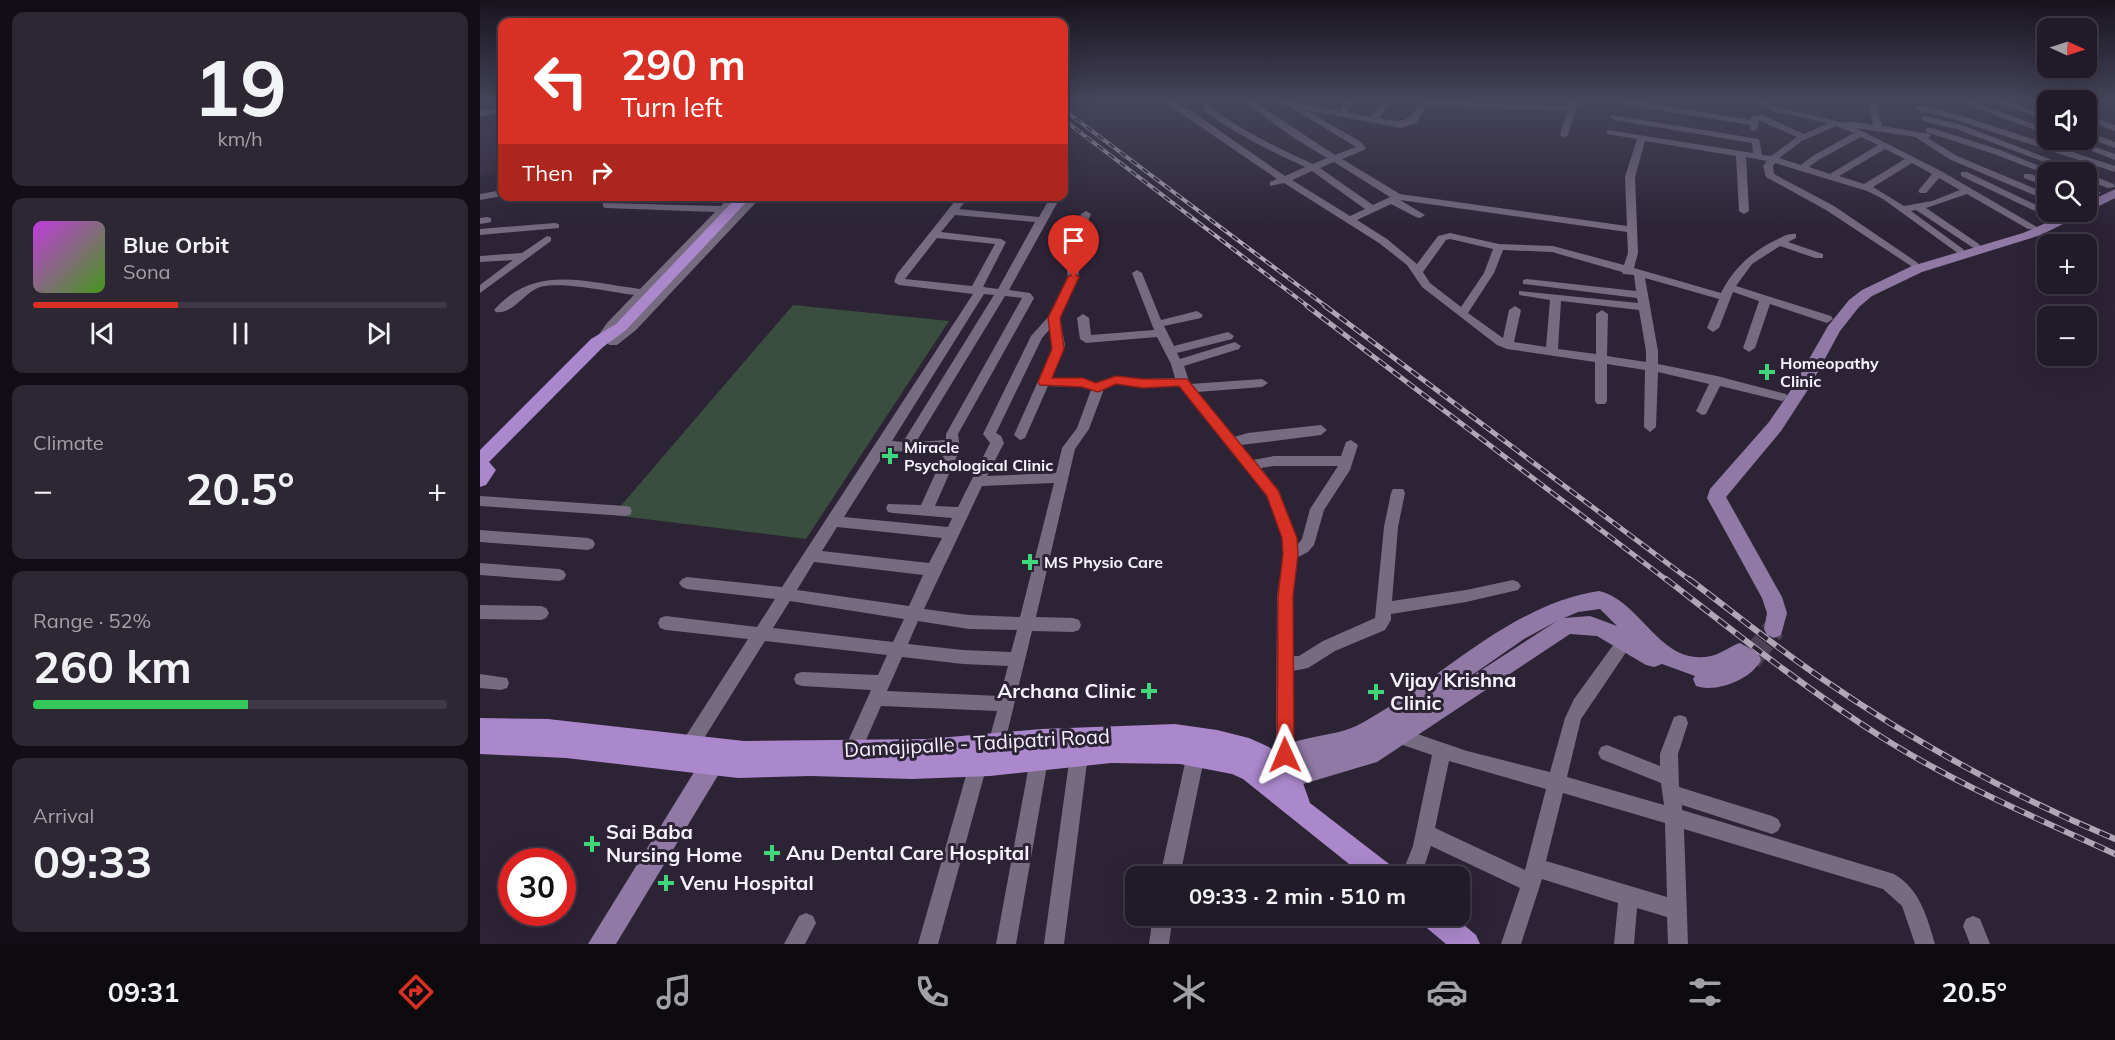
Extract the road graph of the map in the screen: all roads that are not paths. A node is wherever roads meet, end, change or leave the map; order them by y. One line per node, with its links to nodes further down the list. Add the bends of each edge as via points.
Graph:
1 (1232, 145): 32 (street)
2 (1266, 145): 25 (street)
3 (1312, 145): 20 (street)
4 (1359, 145): 20 (street, via 1358,150)
5 (1639, 145): 67 (street, via 1629,177)
6 (1672, 145): 15 (street)
7 (1757, 145): 18 (street)
8 (1789, 145): 21 (street)
9 (1841, 145): 26 (street)
10 (1885, 145): 22 (street); 31 (street)
11 (1932, 145): 41 (street)
12 (1976, 145): 24 (street)
13 (2007, 145): 23 (street)
14 (2042, 145): 27 (street)
15 (1676, 146): 17 (street)
16 (2096, 150): 19 (street)
17 (1741, 154): 18 (street); 57 (street)
18 (1758, 157): 21 (street)
19 (2115, 157)
20 (1334, 158): 25 (street); 44 (street)
21 (1772, 159): 26 (street); 78 (street, via 1768,166 1771,177 1830,208)
22 (1912, 159): 28 (street); 36 (street)
23 (2052, 162)
24 (2037, 167)
25 (1311, 168): 32 (street); 53 (street)
26 (1803, 168): 31 (street)
27 (2115, 169)
28 (1938, 173): 38 (street); 39 (street)
29 (1964, 174): 52 (street)
30 (2027, 176): 33 (street)
31 (1831, 177): 36 (street)
32 (1285, 178): 35 (street); 62 (street)
33 (2037, 180)
34 (2097, 181): 37 (street)
35 (1273, 184)
36 (1865, 188): 56 (street)
37 (2114, 188): 40 (main road); 45 (main road)
38 (1923, 190)
39 (1967, 191): 54 (street); 66 (street)
40 (2097, 192)
41 (2037, 193)
42 (498, 194): 43 (street)
43 (480, 196)
44 (1394, 199): 53 (street); 60 (street); 67 (street)
45 (2097, 200)
46 (731, 201): 55 (street)
47 (741, 201): 100 (main road)
48 (752, 201): 100 (street, via 632,327)
49 (962, 201): 58 (street)
50 (1053, 201): 61 (street)
51 (606, 205): 55 (street)
52 (2037, 205)
53 (1372, 208): 62 (street)
54 (1919, 208): 56 (street); 74 (street)
55 (724, 209): 85 (street)
56 (1902, 209): 74 (street)
57 (1744, 211)
58 (954, 212): 61 (street); 69 (street)
59 (1086, 214): 95 (street, via 1070,252 1074,277)
60 (1420, 215)
61 (1042, 220): 86 (street)
62 (1350, 220): 79 (street, via 1408,261)
63 (2042, 222): 66 (main road)
64 (2057, 222): 113 (main road, via 2014,241 1911,272 1869,292 1831,333 1793,401 1761,447 1716,498 1772,597 1777,613 1770,626 1765,605 1705,494 1710,483 1756,436)
65 (555, 226): 68 (street)
66 (2032, 227): 74 (main road)
67 (1632, 230): 81 (street)
68 (480, 232)
69 (937, 235): 83 (street, via 1001,242); 83 (street, via 899,282)
70 (1792, 236): 72 (street)
71 (547, 239): 75 (street)
72 (1778, 242): 76 (street); 84 (street, via 1741,267)
73 (1499, 247): 79 (street, via 1445,236); 81 (street, via 1553,249); 92 (street, via 1490,273)
74 (1967, 248): 78 (main road)
75 (526, 256): 77 (street); 82 (street)
76 (1819, 256)
77 (480, 259)
78 (1914, 265): 97 (main road, via 1868,284)
79 (1417, 272): 92 (street, via 1426,285)
80 (1137, 273): 98 (street)
81 (1633, 273): 84 (street); 89 (street)
82 (480, 290)
83 (977, 292): 86 (street); 122 (street)
84 (1726, 292): 88 (street); 99 (street)
85 (643, 293): 90 (street, via 598,286 538,284); 100 (street)
86 (1000, 293): 120 (street, via 1028,298 952,434); 123 (street)
87 (1556, 297): 89 (street); 89 (street, via 1525,288); 104 (street)
88 (1766, 298): 97 (street); 102 (street)
89 (1643, 301): 107 (street)
90 (500, 310)
91 (1515, 310): 101 (street)
92 (1462, 314): 101 (street)
93 (1602, 314): 105 (street)
94 (1197, 315): 98 (street)
95 (1054, 318): 109 (street, via 1058,349); 128 (street, via 1037,336 989,434 997,441)
96 (1083, 318): 98 (street, via 1086,339)
97 (1827, 319): 113 (main road)
98 (1159, 328): 103 (street)
99 (1713, 328)
100 (607, 341): 126 (main road)
101 (1508, 345): 104 (street)
102 (1749, 348)
103 (1170, 351): 106 (street); 106 (street, via 1232,341)
104 (1552, 352): 105 (street)
105 (1602, 360): 107 (street); 114 (street)
106 (1177, 364): 111 (street)
107 (1652, 367): 108 (street); 116 (street)
108 (1717, 380): 113 (street); 115 (street)
109 (1044, 382): 112 (street, via 1083,383); 118 (street)
110 (1262, 383): 111 (street)
111 (1185, 385): 112 (street, via 1116,380); 119 (street)
112 (1098, 388): 127 (street, via 1083,429 1069,448)
113 (1782, 397)
114 (1601, 400)
115 (1702, 411)
116 (1650, 427)
117 (1321, 430): 119 (street)
118 (1020, 435)
119 (1230, 442): 125 (street)
120 (954, 444): 123 (street); 132 (street)
121 (1350, 445): 124 (street)
122 (883, 446): 123 (street); 135 (street)
123 (907, 446)
124 (1346, 461): 125 (street, via 1274,461); 139 (street, via 1317,509 1307,545)
125 (1252, 465): 139 (street, via 1273,494 1290,538)
126 (482, 470)
127 (1062, 478): 128 (street); 152 (street)
128 (978, 481): 134 (street)
129 (1398, 493): 147 (street, via 1391,527)
130 (480, 501): 133 (street)
131 (893, 508): 132 (street)
132 (926, 510): 134 (street)
133 (625, 511)
134 (962, 513): 136 (street)
135 (833, 521): 136 (street); 140 (street)
136 (951, 533): 142 (street)
137 (480, 536): 138 (street)
138 (588, 544)
139 (1291, 554): 158 (street, via 1285,596)
140 (810, 556): 142 (street); 146 (street)
141 (480, 568): 143 (street)
142 (933, 570): 149 (street)
143 (559, 575)
144 (687, 583): 146 (street)
145 (1513, 586): 147 (street)
146 (785, 594): 149 (street); 154 (street)
147 (1386, 608): 158 (street, via 1379,625 1329,646 1302,663)
148 (480, 612): 150 (street)
149 (914, 612): 152 (street, via 969,622); 156 (street)
150 (541, 613)
151 (666, 623): 154 (street)
152 (1026, 624): 153 (street); 157 (street)
153 (1072, 625)
154 (760, 633): 156 (street); 170 (street)
155 (1625, 642): 165 (main road, via 1694,678 1728,675 1745,656 1720,665 1682,663 1652,646 1607,602 1574,604 1514,636); 167 (main road, via 1594,624 1578,622 1566,626); 180 (street, via 1576,711)
156 (897, 648): 157 (street); 162 (street)
157 (1018, 659): 163 (street)
158 (1286, 664): 179 (street)
159 (802, 679): 162 (street)
160 (480, 681): 161 (street)
161 (501, 683)
162 (878, 690): 163 (street); 171 (street)
163 (1005, 704): 169 (street)
164 (1680, 723): 181 (street, via 1669,754)
165 (1378, 727): 167 (street); 179 (main road)
166 (480, 729): 170 (main road, Damajipalle - Tadipatri Road, via 548,730)
167 (1400, 736): 173 (street); 179 (main road, via 1369,754)
168 (480, 743): 177 (main road, Damajipalle - Tadipatri Road, via 566,747)
169 (997, 744): 171 (main road, Damajipalle - Tadipatri Road, via 927,750); 172 (main road, Damajipalle - Tadipatri Road)
170 (690, 745): 171 (main road, Damajipalle - Tadipatri Road, via 744,752)
171 (853, 750)
172 (1040, 750): 176 (main road, Damajipalle - Tadipatri Road); 178 (main road, Damajipalle - Tadipatri Road); 179 (main road, Damajipalle - Tadipatri Road, via 1175,735 1249,749); 197 (street)
173 (1442, 751): 180 (street); 184 (street)
174 (1607, 753): 181 (street)
175 (1196, 754): 176 (main road, Damajipalle - Tadipatri Road); 179 (main road, Damajipalle - Tadipatri Road); 185 (street)
176 (1079, 755): 198 (street)
177 (712, 764): 178 (main road, Damajipalle - Tadipatri Road, via 889,768); 194 (main road)
178 (978, 765): 196 (street)
179 (1273, 770): 186 (main road, Damajipalle - Tadipatri Road, via 1300,808)
180 (1555, 783): 182 (street); 188 (street)
181 (1670, 786): 182 (street); 183 (street)
182 (1674, 817): 190 (street); 204 (street, via 1897,885 1912,904)
183 (1772, 825)
184 (1425, 833): 187 (street); 188 (street)
185 (1172, 866)
186 (1372, 866)
187 (1414, 866)
188 (1533, 875): 189 (street); 201 (street)
189 (1628, 896): 190 (street); 202 (street)
190 (1677, 910): 203 (street)
191 (807, 923): 195 (street)
192 (1161, 926): 199 (street)
193 (1445, 926): 200 (main road)
194 (601, 944)
195 (794, 944)
196 (928, 944)
197 (1006, 944)
198 (1054, 944)
199 (1159, 944)
200 (1467, 944)
201 (1511, 944)
202 (1624, 944)
203 (1678, 944)
204 (1925, 944)

